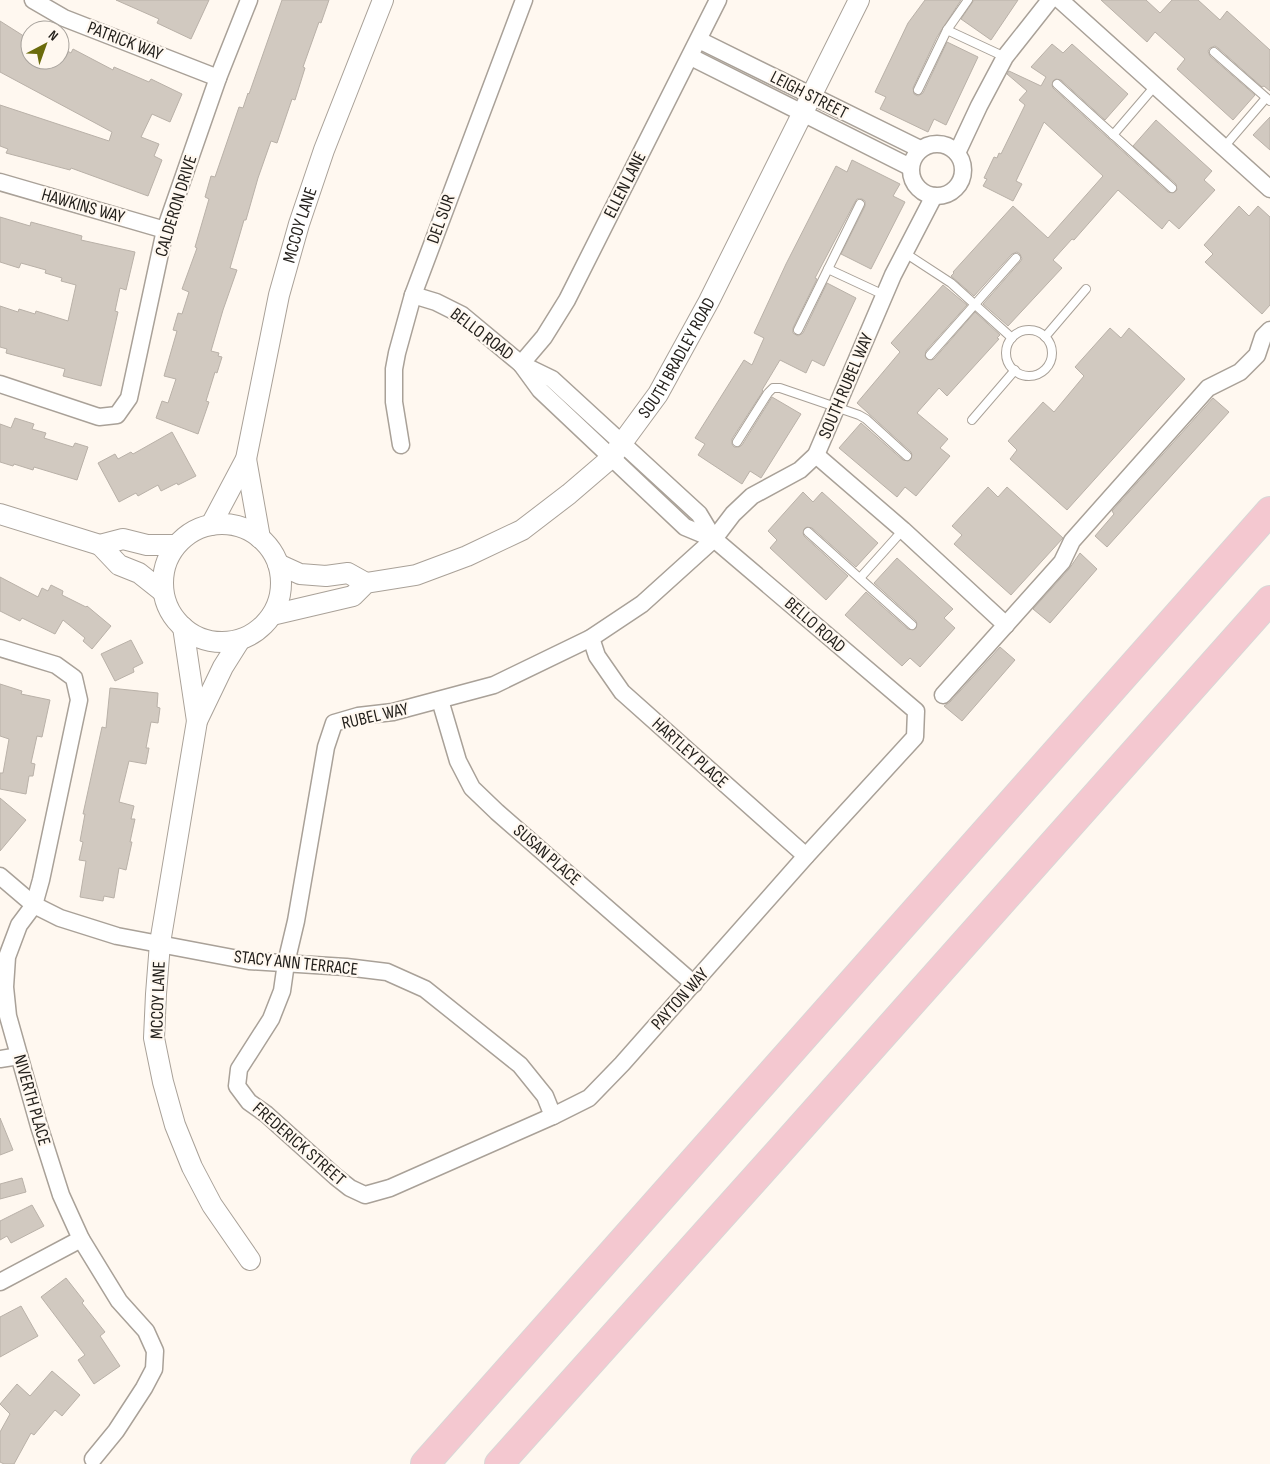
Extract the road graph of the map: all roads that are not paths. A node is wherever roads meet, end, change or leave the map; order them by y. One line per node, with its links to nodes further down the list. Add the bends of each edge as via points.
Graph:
1 (33, 0): 15 (street, PATRICK WAY, via 64,18)
2 (249, 0): 15 (street, CALDERON DRIVE)
3 (383, 0): 54 (street, MCCOY LANE, via 324,150 299,224 279,295)
4 (524, 0): 37 (street, DEL SUR)
5 (718, 0): 11 (street, ELLEN LANE)
6 (859, 0): 20 (street, SOUTH BRADLEY ROAD)
7 (968, 0): 10 (lane)
8 (1050, 0): 14 (street)
9 (1060, 0): 17 (street)
10 (947, 30): 14 (lane); 18 (lane)
11 (699, 40): 13 (street, ELLEN LANE); 20 (street, LEIGH STREET)
12 (1214, 52): 19 (lane)
13 (690, 57): 20 (street, LEIGH STREET); 44 (street, ELLEN LANE, via 567,300 544,337)
14 (1005, 58): 24 (street)
15 (218, 78): 31 (street, CALDERON DRIVE)
16 (1058, 84): 21 (lane)
17 (1155, 86): 21 (lane); 22 (street)
18 (918, 90)
19 (1268, 100): 22 (lane)
20 (807, 105): 23 (street, LEIGH STREET); 25 (street, LEIGH STREET); 51 (street, SOUTH BRADLEY ROAD, via 658,394)
21 (1113, 135): 27 (lane)
22 (1224, 147): 28 (street)
23 (920, 149): 24 (street, via 939,143); 25 (street)
24 (957, 153): 29 (street, via 962,162 960,182 954,190)
25 (910, 167): 29 (street, via 916,187)
26 (0, 182): 31 (street, HAWKINS WAY)
27 (1172, 188)
28 (1270, 189)
29 (934, 196): 32 (street, SOUTH RUBEL WAY)
30 (860, 204): 34 (lane)
31 (166, 230): 46 (street, CALDERON DRIVE, via 129,398 117,415 100,417)
32 (905, 253): 36 (street, SOUTH RUBEL WAY); 38 (lane, via 951,283)
33 (1016, 258): 38 (lane)
34 (828, 269): 36 (lane); 39 (lane)
35 (1086, 289): 41 (lane)
36 (884, 295): 47 (street, SOUTH RUBEL WAY)
37 (413, 296): 44 (street, BELLO ROAD, via 436,302 462,315); 50 (street, DEL SUR, via 394,369 394,402)
38 (975, 305): 42 (lane); 43 (lane)
39 (798, 330)
40 (1270, 330): 70 (street, via 1263,338 1257,355 1240,372 1208,388 1072,542 1062,562)
41 (1045, 337): 42 (lane, via 1027,330); 45 (lane, via 1052,351 1047,367 1032,376)
42 (1012, 338): 45 (lane, via 1006,355)
43 (930, 355)
44 (521, 364): 51 (street, BELLO ROAD, via 540,390)
45 (1015, 370): 48 (lane)
46 (0, 384)
47 (836, 408): 49 (lane, via 773,388); 52 (street, SOUTH RUBEL WAY); 53 (lane, via 866,419)
48 (972, 420)
49 (737, 442)
50 (401, 445)
51 (617, 451): 61 (street, BELLO ROAD, via 685,527); 66 (street, SOUTH BRADLEY ROAD, via 570,494 522,530 416,575)
52 (816, 455): 58 (street); 61 (street, SOUTH RUBEL WAY, via 800,470 752,496)
53 (907, 456)
54 (246, 459): 57 (street, MCCOY LANE); 60 (street, MCCOY LANE)
55 (1270, 510): 95 (highway)
56 (0, 514): 62 (street)
57 (212, 525): 60 (street, via 234,525); 63 (street, via 188,534)
58 (902, 530): 65 (lane); 70 (street)
59 (808, 532): 65 (lane)
60 (260, 538): 64 (street)
61 (714, 539): 73 (street, RUBEL WAY, via 642,604); 78 (street, BELLO ROAD)
62 (100, 545): 63 (street, via 124,539 148,545); 67 (street, via 119,565 139,573)
63 (176, 545): 67 (street, via 165,567)
64 (278, 564): 66 (street, SOUTH BRADLEY ROAD, via 300,574 348,574); 69 (street, via 281,590)
65 (860, 578): 71 (lane)
66 (366, 583): 69 (street, SOUTH BRADLEY ROAD, via 352,596)
67 (163, 592): 72 (street, via 170,611)
68 (1270, 600): 96 (highway)
69 (272, 615): 74 (street, via 263,626)
70 (1006, 624): 76 (street)
71 (912, 625)
72 (183, 627): 74 (street, via 210,641); 79 (street, MCCOY LANE)
73 (591, 638): 77 (street, RUBEL WAY, via 494,685); 80 (street, HARTLEY PLACE, via 597,656 622,692)
74 (240, 640): 79 (street, MCCOY LANE, via 222,667)
75 (0, 648): 82 (street, NIVERTH PLACE, via 56,664 74,678 79,700)
76 (943, 695)
77 (440, 700): 84 (street, RUBEL WAY, via 393,712 358,716 334,724 326,747); 85 (street, SUSAN PLACE, via 458,760 472,788)
78 (916, 711): 80 (street, PAYTON WAY, via 915,737)
79 (197, 722): 83 (street, MCCOY LANE)
80 (806, 856): 85 (street, PAYTON WAY)
81 (0, 876): 82 (street, STACY ANN TERRACE)
82 (34, 905): 83 (street, STACY ANN TERRACE, via 60,918 116,936); 86 (street, NIVERTH PLACE, via 19,925 7,957 8,1016)
83 (160, 943): 84 (street, STACY ANN TERRACE, via 249,960); 92 (street, MCCOY LANE, via 154,1038 175,1125 212,1205)
84 (286, 962): 88 (street, RUBEL WAY, via 282,991 271,1019 239,1069); 89 (street, STACY ANN TERRACE, via 387,972 425,989 520,1065 545,1096)
85 (694, 984): 89 (street, PAYTON WAY, via 589,1098)
86 (19, 1056): 87 (street); 91 (street, NIVERTH PLACE, via 61,1195)
87 (0, 1059)
88 (237, 1086): 90 (street, FREDERICK STREET, via 249,1102 336,1177)
89 (553, 1116): 90 (street, PAYTON WAY, via 390,1188)
90 (364, 1195)
91 (81, 1239): 93 (street); 94 (street, NIVERTH PLACE, via 119,1301 146,1331 155,1350 154,1369 144,1388)
92 (250, 1260)
93 (0, 1282)
94 (94, 1459)
95 (425, 1464)
96 (499, 1464)

